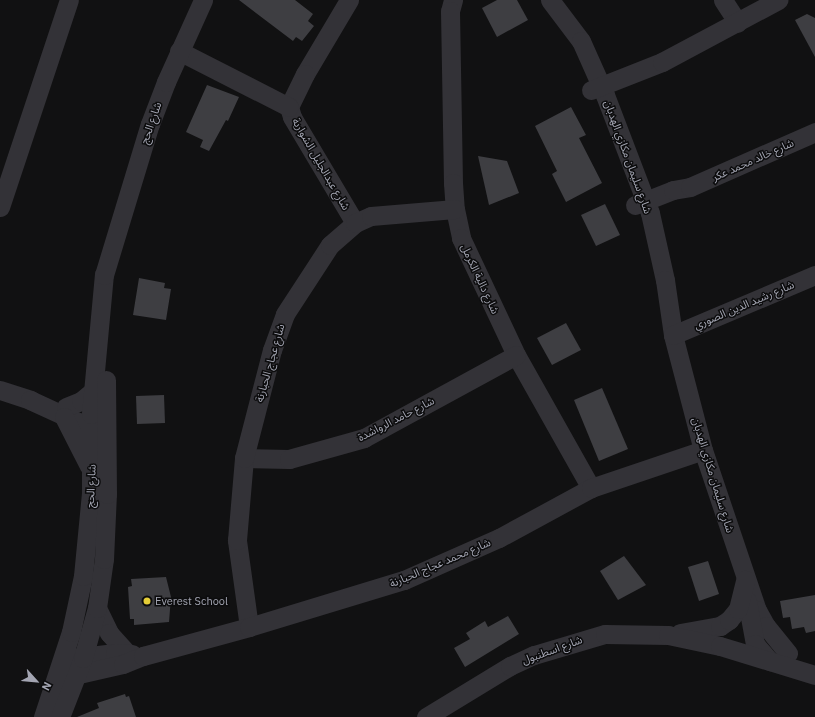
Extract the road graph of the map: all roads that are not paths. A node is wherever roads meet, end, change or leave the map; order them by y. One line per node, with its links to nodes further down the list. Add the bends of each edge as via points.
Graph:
1 (69, 0): 13 (street)
2 (203, 0): 9 (street, شارع الحج)
3 (349, 0): 11 (street, شارع عبدالجليل الشواربة, via 305,74)
4 (453, 0): 14 (street, شارع دالية الكرمل, via 450,11)
5 (550, 0): 10 (street, شارع سليمان مكازي الهدبان, via 567,25 570,46)
6 (723, 0): 8 (street)
7 (778, 0): 8 (street)
8 (738, 24): 10 (street)
9 (179, 51): 11 (street); 17 (street, شارع الحج, via 141,153)
10 (598, 93): 15 (street, شارع سليمان مكازي الهدبان)
11 (289, 107): 16 (street, شارع عبدالجليل الشواربة, via 292,117)
12 (815, 132): 15 (street, شارع خالد محمد عكر, via 690,187 673,202)
13 (0, 207)
14 (455, 209): 16 (street, شارع عجاج الحبارنة, via 371,216); 20 (street, شارع دالية الكرمل, via 461,238 472,265)
15 (642, 209): 19 (street, شارع سليمان مكازي الهدبان, via 659,282 667,298)
16 (355, 222): 26 (street, شارع عجاج الحبارنة, via 330,245 285,314 272,350)
17 (112, 251): 22 (street, شارع الحج, via 104,275); 24 (street, شارع الحج, via 114,271)
18 (815, 275): 19 (street, شارع رشيد الدين الصوري)
19 (673, 335): 25 (street, شارع سليمان مكازي الهدبان)
20 (516, 355): 26 (street, شارع حامد الرواشدة, via 364,438 289,459); 28 (street, شارع دالية الكرمل)
21 (0, 390): 23 (street)
22 (93, 391): 23 (street); 24 (street, شارع الحج)
23 (65, 412): 24 (street); 27 (street)
24 (98, 420): 27 (street, شارع الحج); 30 (street, شارع الحج, via 106,520)
25 (703, 450): 28 (street, شارع محمد عجاج الحبارنة); 29 (street, شارع سليمان مكازي الهدبان)
26 (244, 458): 31 (street, شارع عجاج الحبارنة, via 237,540)
27 (92, 473): 38 (street, شارع الحج, via 83,576)
28 (591, 488): 31 (street, شارع محمد عجاج الحبارنة, via 499,538 404,580)
29 (745, 580): 32 (street, via 738,609 729,620 720,626); 33 (street, شارع سليمان مكازي الهدبان); 34 (street, شارع سليمان مكازي الهدبان, via 766,626)
30 (97, 608): 35 (street, via 108,633); 39 (street, شارع الحج)
31 (249, 627): 35 (street, شارع محمد عجاج الحبارنة)
32 (668, 635): 33 (street, شارع اسطنبول, via 722,636); 36 (street, شارع اسطنبول, via 720,646); 43 (street, شارع اسطنبول, via 605,634 558,646 510,666)
33 (755, 644): 34 (street, شارع اسطنبول); 36 (street)
34 (788, 653): 37 (street, شارع اسطنبول)
35 (135, 654): 39 (street, شارع محمد عجاج الحبارنة, via 123,664)
36 (770, 661): 40 (street, شارع اسطنبول)
37 (815, 663)
38 (60, 666): 39 (street, شارع محمد عجاج الحبارنة); 41 (street, شارع الحج)
39 (81, 666): 42 (street, شارع الحج)
40 (815, 675)
41 (43, 717)
42 (60, 717)
43 (426, 717)

